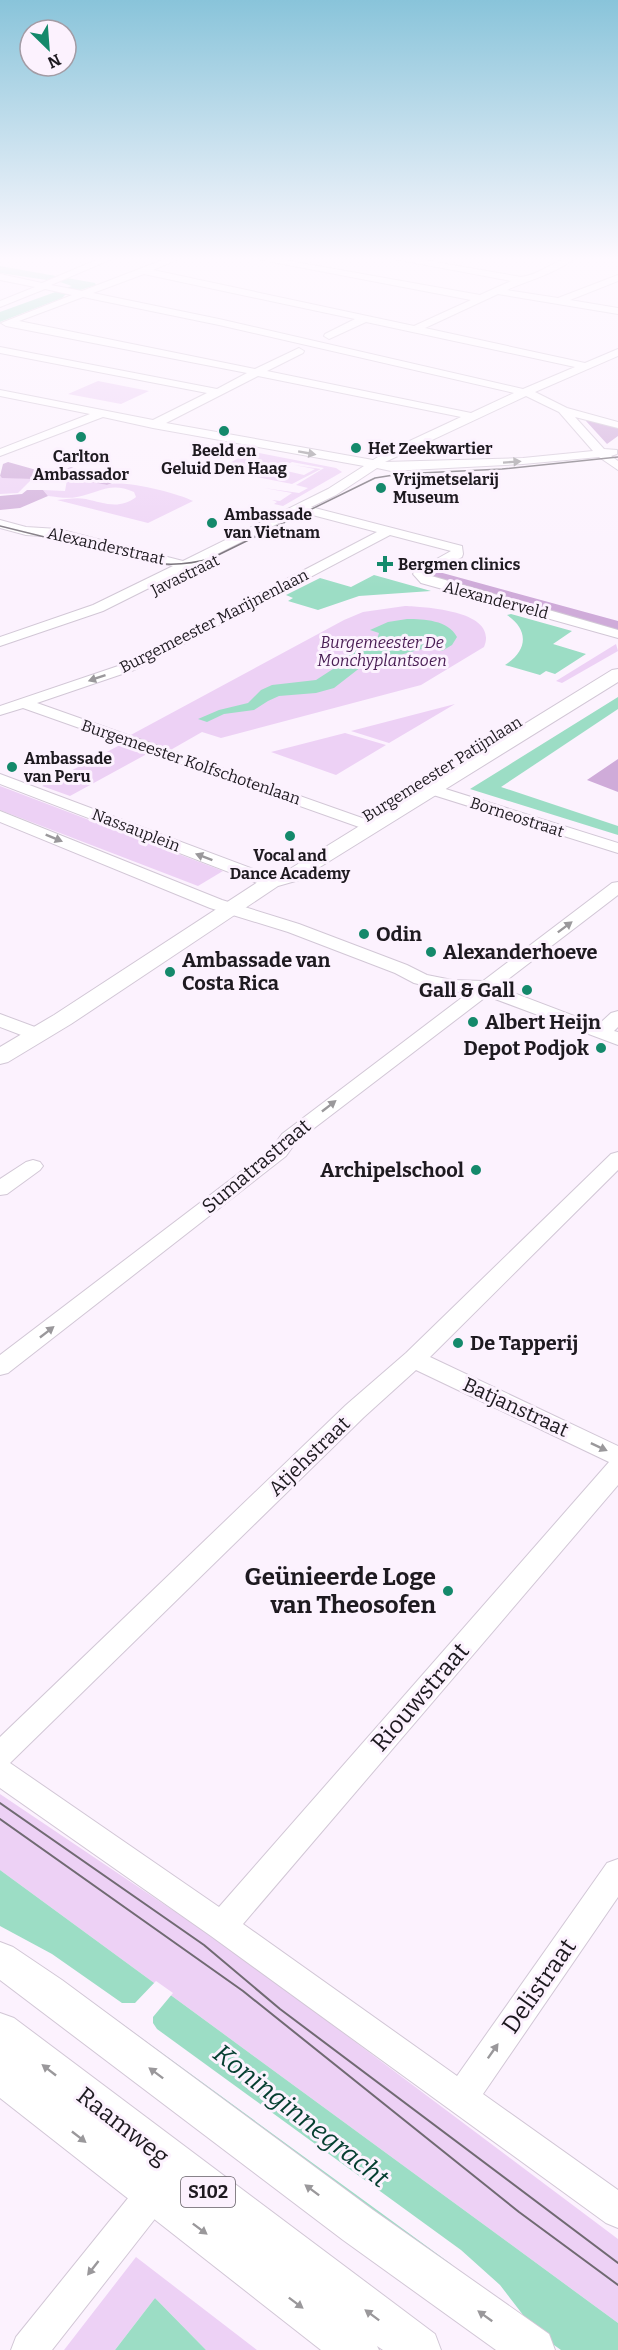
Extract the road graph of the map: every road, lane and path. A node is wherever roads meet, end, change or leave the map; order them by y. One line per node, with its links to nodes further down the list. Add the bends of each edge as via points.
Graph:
1 (92, 368): 7 (street)
2 (230, 368): 6 (street)
3 (265, 368): 6 (street)
4 (429, 368): 8 (street)
5 (582, 368): 8 (street, Javastraat)
6 (257, 373): 7 (street); 12 (street)
7 (218, 392): 13 (street)
8 (525, 392): 10 (street); 12 (street, Javastraat)
9 (0, 393): 11 (street)
10 (563, 410): 14 (street); 17 (street)
11 (101, 414): 13 (street); 16 (street)
12 (472, 416): 18 (street, Javastraat)
13 (153, 424): 18 (street, one-way to 18)
14 (618, 426)
15 (618, 451): 17 (street)
16 (0, 453)
17 (602, 453): 19 (street); 20 (street, one-way to 17)
18 (373, 465): 20 (street); 23 (street, Javastraat)
19 (618, 466)
20 (391, 467): 21 (street, via 380,471)
21 (375, 480)
22 (362, 489): 24 (street, Javastraat)
23 (300, 508): 24 (street); 28 (street, Javastraat)
24 (315, 512): 26 (street); 28 (street, Javastraat)
25 (0, 524): 27 (street, Alexanderstraat)
26 (390, 530): 30 (street, Alexanderveld, via 459,552 422,572 421,577); 35 (street, Burgemeester Marijnenlaan, one-way to 35, via 129,667)
27 (26, 531): 28 (street, Alexanderstraat, via 58,533); 29 (street, Alexanderstraat, via 37,538)
28 (188, 568): 29 (street, Alexanderstraat); 32 (street, Javastraat, via 87,620)
29 (168, 573): 31 (street, Javastraat, via 98,608)
30 (618, 634)
31 (0, 642)
32 (0, 648)
33 (618, 660): 38 (main road, Burgemeester Patijnlaan)
34 (618, 674): 38 (main road, Burgemeester Patijnlaan)
35 (23, 703): 36 (street, Burgemeester Marijnenlaan); 40 (street, Burgemeester Kolfschotenlaan)
36 (0, 711)
37 (0, 778): 42 (street, Nassauplein, one-way to 37)
38 (425, 788): 40 (main road, Burgemeester Patijnlaan); 41 (street, Borneostraat); 42 (main road, Burgemeester Patijnlaan, via 292,876)
39 (0, 816): 44 (street, Nassauplein, one-way to 44)
40 (359, 822): 42 (main road, Burgemeester Patijnlaan, via 278,871)
41 (618, 848)
42 (271, 882): 44 (main road, Burgemeester Patijnlaan)
43 (618, 887): 45 (street, Sumatrastraat, one-way to 43)
44 (236, 905): 45 (street, Nassauplein, via 428,983); 48 (main road, Burgemeester Patijnlaan)
45 (485, 988): 49 (street, Nassauplein); 55 (street, Sumatrastraat, one-way to 45, via 279,1152 289,1138 324,1110)
46 (618, 1017): 49 (street)
47 (0, 1020): 48 (street)
48 (36, 1034): 50 (main road, Burgemeester Patijnlaan)
49 (609, 1035)
50 (0, 1057)
51 (618, 1158): 54 (street, Atjehstraat)
52 (33, 1166): 53 (street)
53 (0, 1189)
54 (414, 1359): 56 (street, Batjanstraat, one-way to 56); 58 (street, Atjehstraat, via 355,1411)
55 (0, 1367)
56 (618, 1456)
57 (618, 1468): 61 (street, Riouwstraat)
58 (0, 1755)
59 (0, 1772): 61 (street)
60 (618, 1872): 65 (street, Delistraat, one-way to 60)
61 (222, 1926): 65 (street)
62 (0, 1959): 71 (main road, one-way to 62)
63 (0, 2031): 70 (main road, Raamweg / S102, one-way to 63)
64 (0, 2074): 66 (main road, Raamweg / S102, one-way to 66)
65 (460, 2099): 67 (street)
66 (153, 2194): 68 (street, one-way to 68); 69 (main road, Raamweg / S102, one-way to 69)
67 (618, 2211)
68 (29, 2350)
69 (357, 2350)
70 (418, 2350)
71 (533, 2350)

